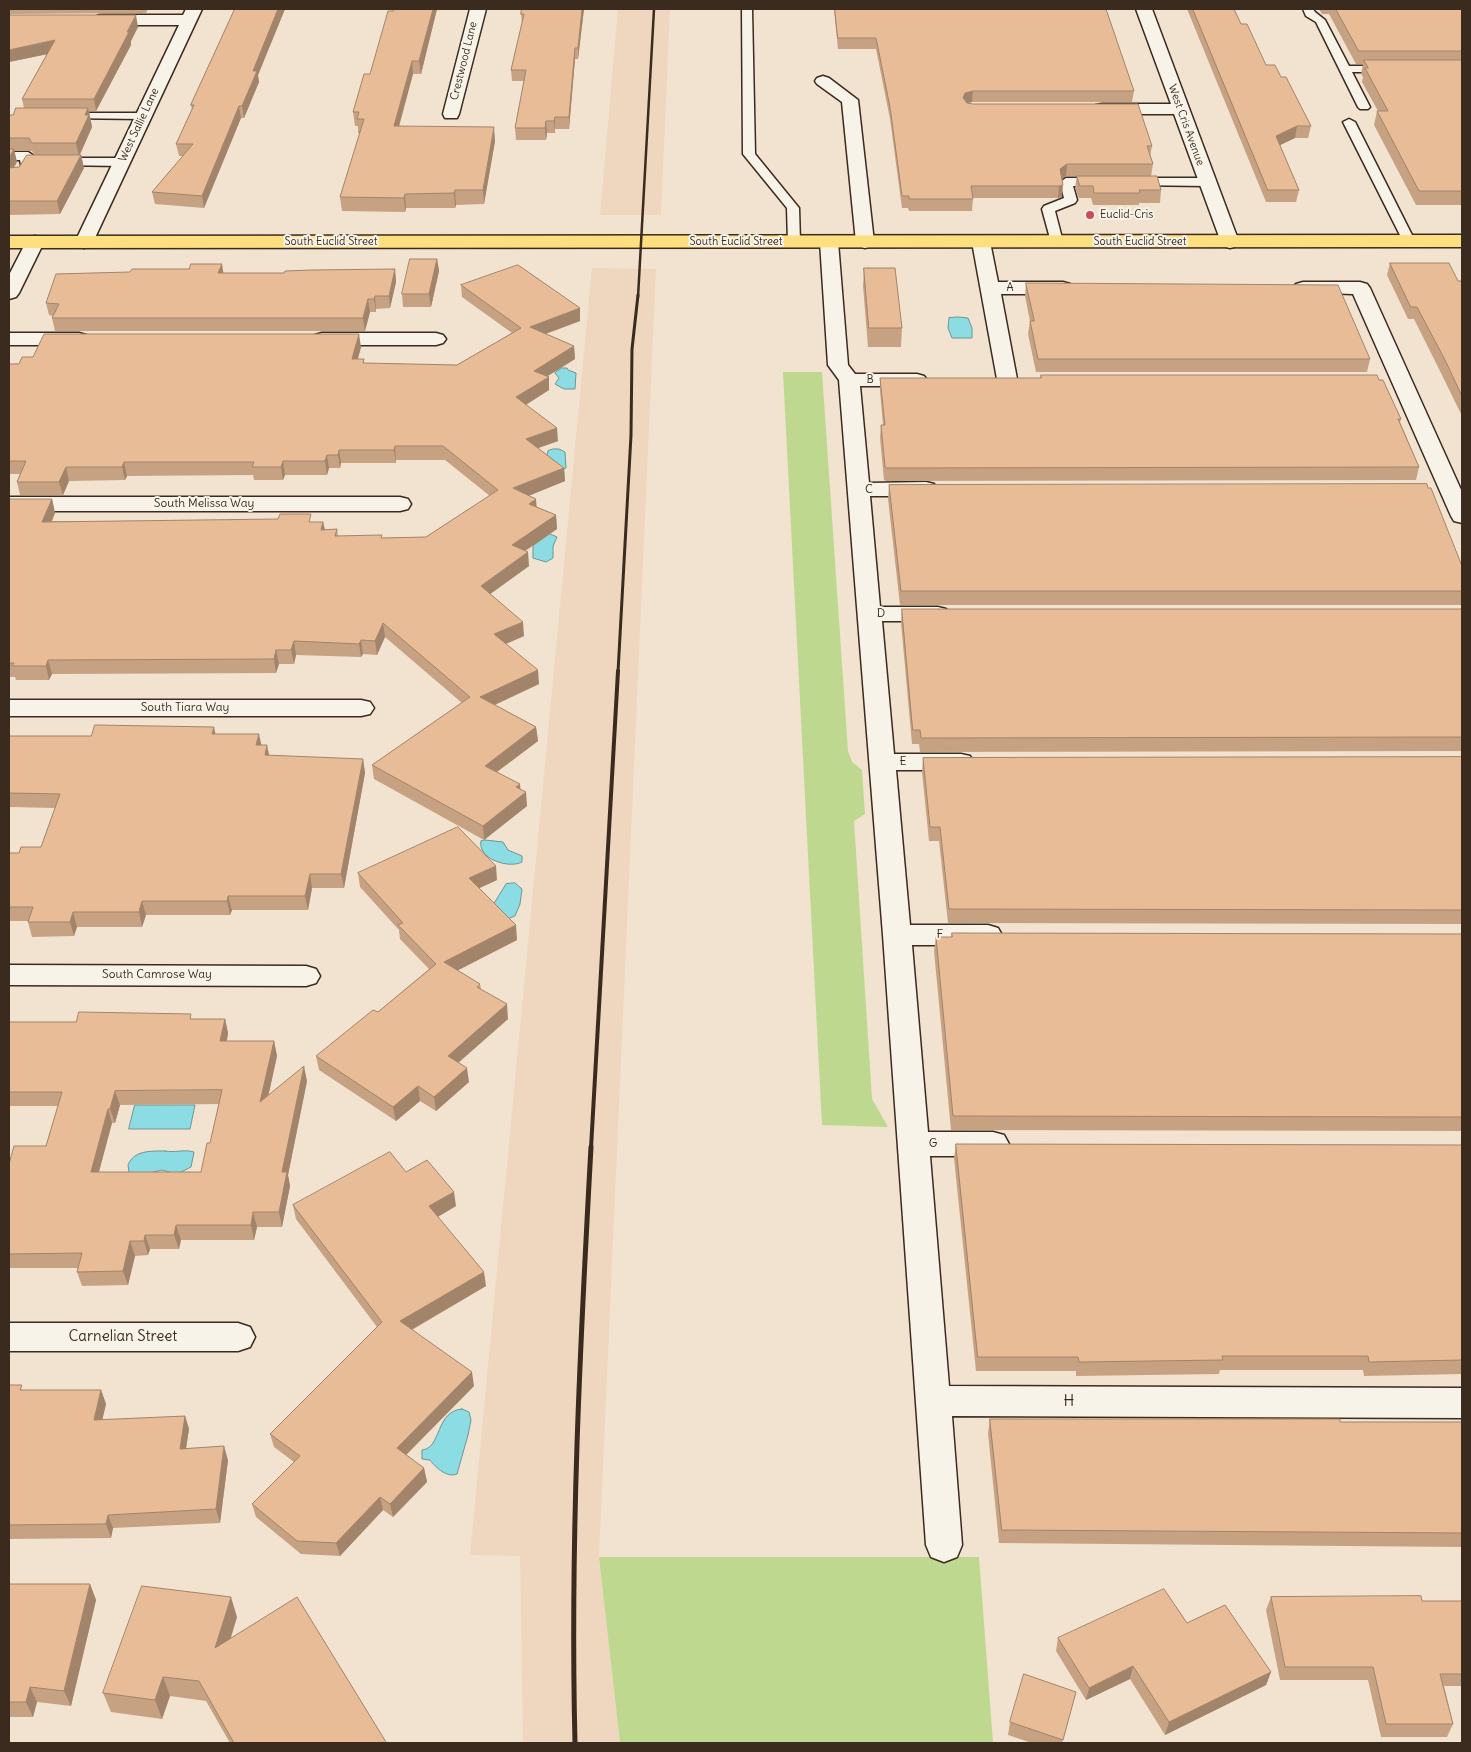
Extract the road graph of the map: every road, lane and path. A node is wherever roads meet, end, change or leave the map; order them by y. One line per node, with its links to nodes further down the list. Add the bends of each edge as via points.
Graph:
1 (478, 9): 13 (street, Crestwood Lane)
2 (747, 9): 28 (lane, via 748,154 793,208)
3 (1144, 9): 12 (street, West Cris Avenue)
4 (1308, 9): 7 (lane, via 1320,20)
5 (191, 14): 6 (street); 15 (street, West Sallie Lane)
6 (89, 20)
7 (1344, 69): 8 (lane); 10 (lane)
8 (1394, 69)
9 (823, 81): 30 (street, via 850,100)
10 (1364, 107)
11 (1087, 109): 12 (street)
12 (1181, 109): 21 (street, West Cris Avenue)
13 (451, 114)
14 (57, 116): 15 (lane)
15 (143, 116): 19 (street, West Sallie Lane)
16 (1349, 122): 23 (lane)
17 (9, 156): 18 (lane, via 28,156)
18 (35, 162): 19 (lane); 20 (lane)
19 (122, 162): 27 (street, West Sallie Lane)
20 (18, 176)
21 (1207, 182): 22 (lane, via 1066,182); 33 (street, West Cris Avenue)
22 (1071, 200): 32 (lane, via 1048,209)
23 (1409, 241): 24 (main road, South Euclid Street); 33 (main road, South Euclid Street)
24 (1462, 241)
25 (9, 242): 26 (main road, South Euclid Street)
26 (35, 242): 27 (main road, South Euclid Street); 37 (street)
27 (84, 242): 28 (main road, South Euclid Street)
28 (794, 242): 29 (main road, South Euclid Street)
29 (829, 242): 30 (main road, South Euclid Street); 43 (street, via 838,365)
30 (865, 242): 31 (main road, South Euclid Street)
31 (981, 242): 32 (main road, South Euclid Street); 34 (street, A)
32 (1057, 242): 33 (main road, South Euclid Street)
33 (1230, 242)
34 (990, 288): 35 (street, A); 42 (street, A)
35 (1083, 288)
36 (1281, 288): 46 (street, via 1360,288 1393,380)
37 (9, 293)
38 (9, 339): 39 (street)
39 (99, 339)
40 (307, 339): 41 (street)
41 (436, 339)
42 (1007, 379)
43 (849, 380): 44 (street, B); 47 (street)
44 (938, 380)
45 (1423, 489): 46 (street)
46 (1450, 489): 51 (street)
47 (858, 490): 48 (street, C); 52 (street)
48 (947, 490)
49 (9, 504): 50 (street, South Melissa Way)
50 (400, 504)
51 (1462, 516)
52 (869, 614): 53 (street, D); 56 (street)
53 (963, 614)
54 (9, 708): 55 (street, South Tiara Way)
55 (361, 708)
56 (883, 762): 57 (street, E); 58 (street)
57 (989, 762)
58 (897, 935): 59 (street, F); 62 (street)
59 (1014, 935)
60 (9, 975): 61 (street, South Camrose Way)
61 (306, 976)
62 (914, 1144): 63 (street, G); 66 (street)
63 (1016, 1144)
64 (238, 1337): 65 (street, Carnelian Street)
65 (9, 1338)
66 (934, 1401): 67 (street, H); 68 (street)
67 (1462, 1402)
68 (944, 1545)

